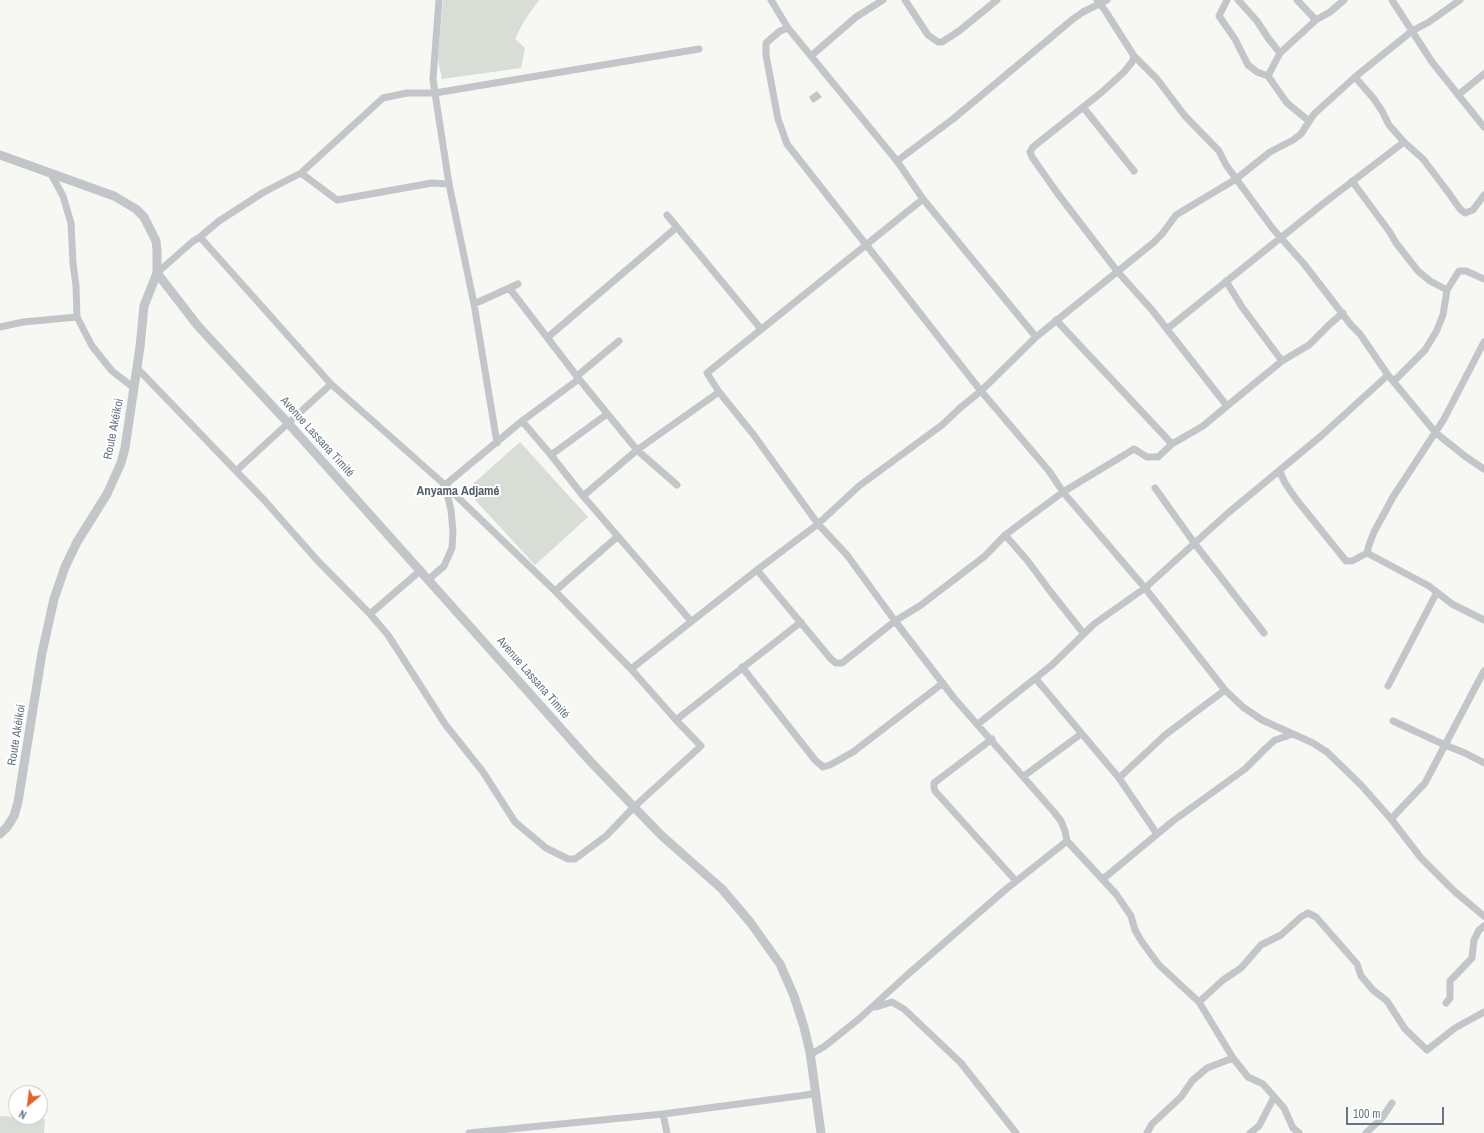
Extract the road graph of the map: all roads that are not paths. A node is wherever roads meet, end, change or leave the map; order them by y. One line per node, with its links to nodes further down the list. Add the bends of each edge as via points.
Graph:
1 (439, 0): 23 (street, via 433,79)
2 (771, 0): 14 (street)
3 (883, 0): 18 (street, via 856,17)
4 (905, 0): 5 (street, via 928,35 942,42)
5 (997, 0)
6 (1227, 0): 21 (street, via 1219,16 1248,65)
7 (1238, 0): 17 (street)
8 (1297, 0): 13 (street)
9 (1344, 0): 13 (street)
10 (1392, 0): 15 (street)
11 (1460, 0): 15 (street)
12 (1101, 1): 19 (street); 30 (street, via 1074,19 953,119)
13 (1316, 20): 17 (street)
14 (788, 28): 18 (street); 43 (street, via 780,31 766,43 778,119 787,144)
15 (1412, 31): 22 (street); 24 (street)
16 (699, 49): 23 (street)
17 (1280, 53): 21 (street)
18 (811, 56): 30 (street)
19 (1134, 56): 25 (street, via 1124,72); 34 (street, via 1157,79 1185,116 1219,151)
20 (1484, 74): 24 (street)
21 (1268, 76): 26 (street, via 1287,103)
22 (1354, 77): 26 (street); 28 (street, via 1374,99 1389,125)
23 (435, 92): 32 (street, via 407,93 383,98); 36 (street)
24 (1458, 95): 27 (street)
25 (1083, 107): 31 (street); 44 (street, via 1033,146 1030,152 1058,194)
26 (1308, 121): 34 (street, via 1301,134 1294,140 1270,152)
27 (1484, 127)
28 (1404, 142): 35 (street); 37 (street, via 1423,159 1465,213 1472,210)
29 (0, 155): 33 (street, Route Akéikoi)
30 (897, 161): 38 (street)
31 (1134, 171)
32 (301, 173): 36 (street, via 337,200 432,182); 41 (street, via 264,192 219,221)
33 (51, 174): 45 (street, Route Akéikoi, via 114,196 136,209 144,217 156,241); 53 (street, via 63,196 71,223)
34 (1236, 179): 42 (street); 44 (street, via 1176,215 1153,243)
35 (1352, 181): 42 (street); 50 (street, via 1418,271)
36 (449, 184): 51 (street)
37 (1484, 195)
38 (923, 199): 43 (street); 59 (street)
39 (667, 215): 40 (street)
40 (677, 227): 56 (street); 58 (street)
41 (200, 237): 45 (street); 67 (street)
42 (1281, 238): 47 (street); 52 (street)
43 (865, 245): 56 (street); 69 (street)
44 (1117, 271): 54 (street); 57 (street)
45 (157, 272): 63 (street, Route Akéikoi, via 144,306); 74 (street, Avenue Lassana Timité, via 198,326)
46 (1484, 279): 50 (street, via 1466,271 1459,271)
47 (1226, 281): 57 (street); 62 (street, via 1242,308)
48 (518, 284): 49 (street)
49 (510, 289): 51 (street); 58 (street)
50 (1447, 290): 66 (street, via 1443,315 1436,332 1424,350)
51 (474, 304): 76 (street)
52 (1343, 313): 62 (street, via 1309,345); 64 (street)
53 (77, 317): 55 (street); 68 (street, via 92,346 112,371)
54 (1056, 320): 59 (street); 77 (street)
55 (0, 327)
56 (761, 329): 70 (street, via 707,373)
57 (1167, 329): 71 (street)
58 (548, 337): 65 (street)
59 (1036, 337): 69 (street)
60 (619, 341): 65 (street)
61 (1484, 342): 75 (street, via 1453,406)
62 (1282, 361): 71 (street)
63 (137, 368): 68 (street, Route Akéikoi); 81 (street)
64 (1388, 375): 66 (street); 82 (street)
65 (578, 377): 72 (street); 73 (street)
66 (1394, 381): 75 (street)
67 (331, 384): 74 (street); 83 (street)
68 (134, 388): 125 (street, Route Akéikoi, via 117,474 64,567 54,599 42,653 18,802 14,816)
69 (981, 391): 86 (street, via 1049,471); 88 (street, via 942,425 859,486)
70 (719, 392): 78 (street); 88 (street)
71 (1227, 406): 77 (street, via 1202,426)
72 (607, 414): 78 (street); 79 (street)
73 (522, 421): 76 (street); 79 (street)
74 (288, 423): 81 (street); 93 (street, Avenue Lassana Timité)
75 (1436, 434): 80 (street); 92 (street, via 1393,497 1374,532)
76 (497, 443): 83 (street)
77 (1172, 444): 86 (street, via 1158,457 1147,457 1134,450)
78 (637, 450): 84 (street); 87 (street)
79 (551, 454): 87 (street)
80 (1484, 469)
81 (236, 471): 99 (street)
82 (1280, 472): 91 (street, via 1228,513); 92 (street, via 1296,499 1346,561 1352,561)
83 (445, 485): 95 (street, via 451,510 452,548 444,566); 97 (street)
84 (677, 485)
85 (1155, 488): 91 (street)
86 (1063, 492): 89 (street); 96 (street)
87 (583, 496): 90 (street)
88 (818, 524): 94 (street); 102 (street, via 847,555)
89 (1005, 535): 102 (street, via 985,556 921,605); 105 (street)
90 (617, 536): 97 (street); 101 (street)
91 (1195, 544): 96 (street); 104 (street)
92 (1367, 553): 98 (street)
93 (421, 570): 95 (street, Avenue Lassana Timité); 99 (street)
94 (757, 570): 101 (street); 103 (street)
95 (429, 579): 123 (street, Avenue Lassana Timité, via 543,709)
96 (1145, 588): 105 (street, via 1106,614); 112 (street)
97 (555, 591): 107 (street)
98 (1437, 592): 100 (street, via 1452,604); 111 (street)
99 (370, 614): 123 (street, via 388,635 445,724 483,772 515,822 546,848 575,859 606,836)
100 (1484, 620)
101 (691, 621): 107 (street)
102 (895, 621): 103 (street, via 842,663 836,663 831,659); 110 (street)
103 (801, 622): 106 (street)
104 (1264, 633)
105 (1084, 634): 109 (street)
106 (742, 667): 110 (street, via 823,767 853,752); 113 (street)
107 (631, 669): 113 (street)
108 (1484, 672): 119 (street)
109 (1036, 679): 115 (street); 116 (street)
110 (943, 683): 115 (street)
111 (1388, 686)
112 (1225, 690): 117 (street, via 1262,720); 122 (street, via 1165,735)
113 (676, 720): 123 (street, via 701,746)
114 (1393, 721): 119 (street)
115 (978, 724): 118 (street)
116 (1081, 734): 121 (street); 122 (street)
117 (1294, 734): 124 (street, via 1327,752); 126 (street, via 1275,740 1245,769)
118 (992, 739): 121 (street); 129 (street, via 934,783 934,791)
119 (1445, 745): 120 (street); 124 (street, via 1425,783)
120 (1484, 763)
121 (1024, 776): 127 (street, via 1061,821)
122 (1119, 778): 126 (street)
123 (634, 807): 136 (street, Avenue Lassana Timité, via 682,855 722,889 780,964 794,996)
124 (1391, 819): 130 (street, via 1421,858)
125 (0, 834)
126 (1157, 834): 128 (street)
127 (1067, 840): 128 (street); 129 (street)
128 (1103, 878): 132 (street, via 1125,906 1142,942 1159,965)
129 (1016, 880): 134 (street)
130 (1484, 916)
131 (1484, 926): 133 (street, via 1474,940 1472,958 1450,981 1450,998)
132 (1199, 1002): 135 (street, via 1241,968 1261,945 1281,935 1308,913 1316,917 1357,964 1361,976 1387,1001 1405,1029 1427,1050 1455,1028); 137 (street)
133 (1446, 1003)
134 (868, 1011): 136 (street, via 834,1040); 145 (street, via 892,1002 904,1009 961,1063)
135 (1484, 1012)
136 (810, 1055): 138 (street, Avenue Lassana Timité)
137 (1233, 1058): 139 (street, via 1248,1077 1263,1084); 146 (street, via 1207,1068 1192,1081)
138 (816, 1093): 141 (street); 144 (street, Avenue Lassana Timité)
139 (1274, 1097): 147 (street, via 1259,1126); 148 (street, via 1284,1108 1293,1128)
140 (1392, 1103): 149 (street, via 1382,1118)
141 (663, 1114): 142 (street); 143 (street)
142 (469, 1133)
143 (667, 1133)
144 (821, 1133)
145 (1016, 1133)
146 (1146, 1133)
147 (1250, 1133)
148 (1299, 1133)
149 (1366, 1133)

